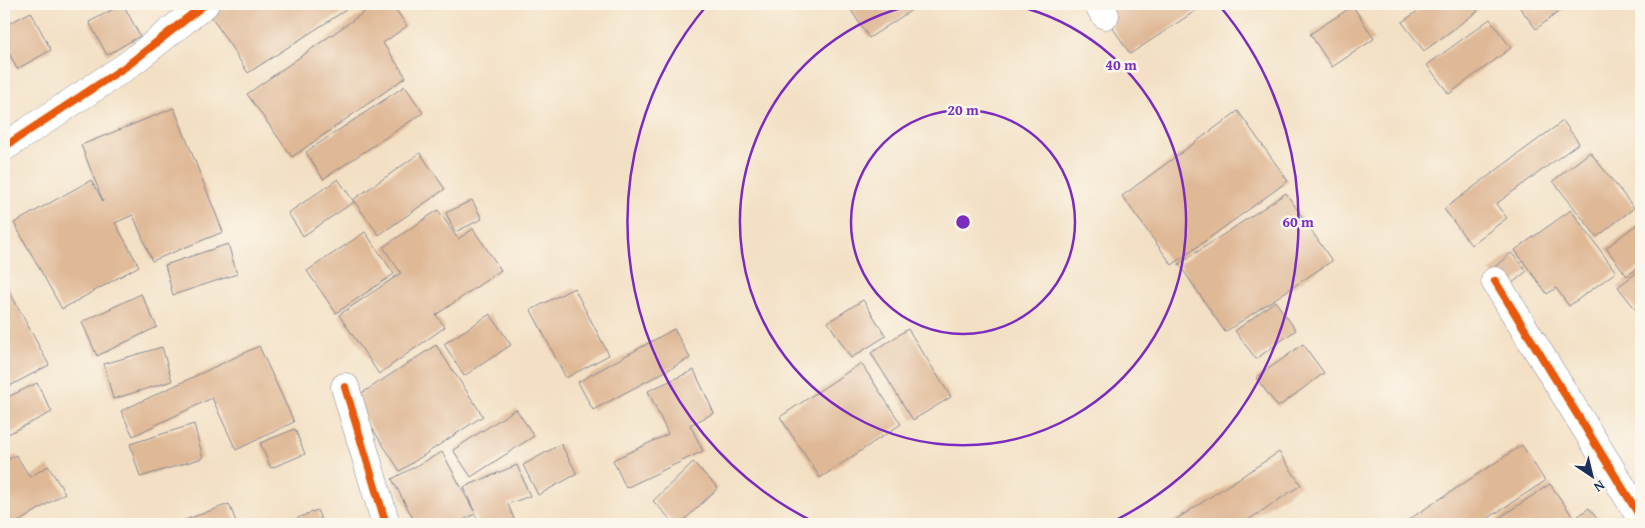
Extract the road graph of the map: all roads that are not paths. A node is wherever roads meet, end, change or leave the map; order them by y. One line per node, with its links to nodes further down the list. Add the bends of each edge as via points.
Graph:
1 (205, 4): 2 (street, via 128,65)
2 (4, 147)
3 (1495, 282): 5 (street)
4 (345, 387): 6 (street)
5 (1641, 518)
6 (386, 524)

